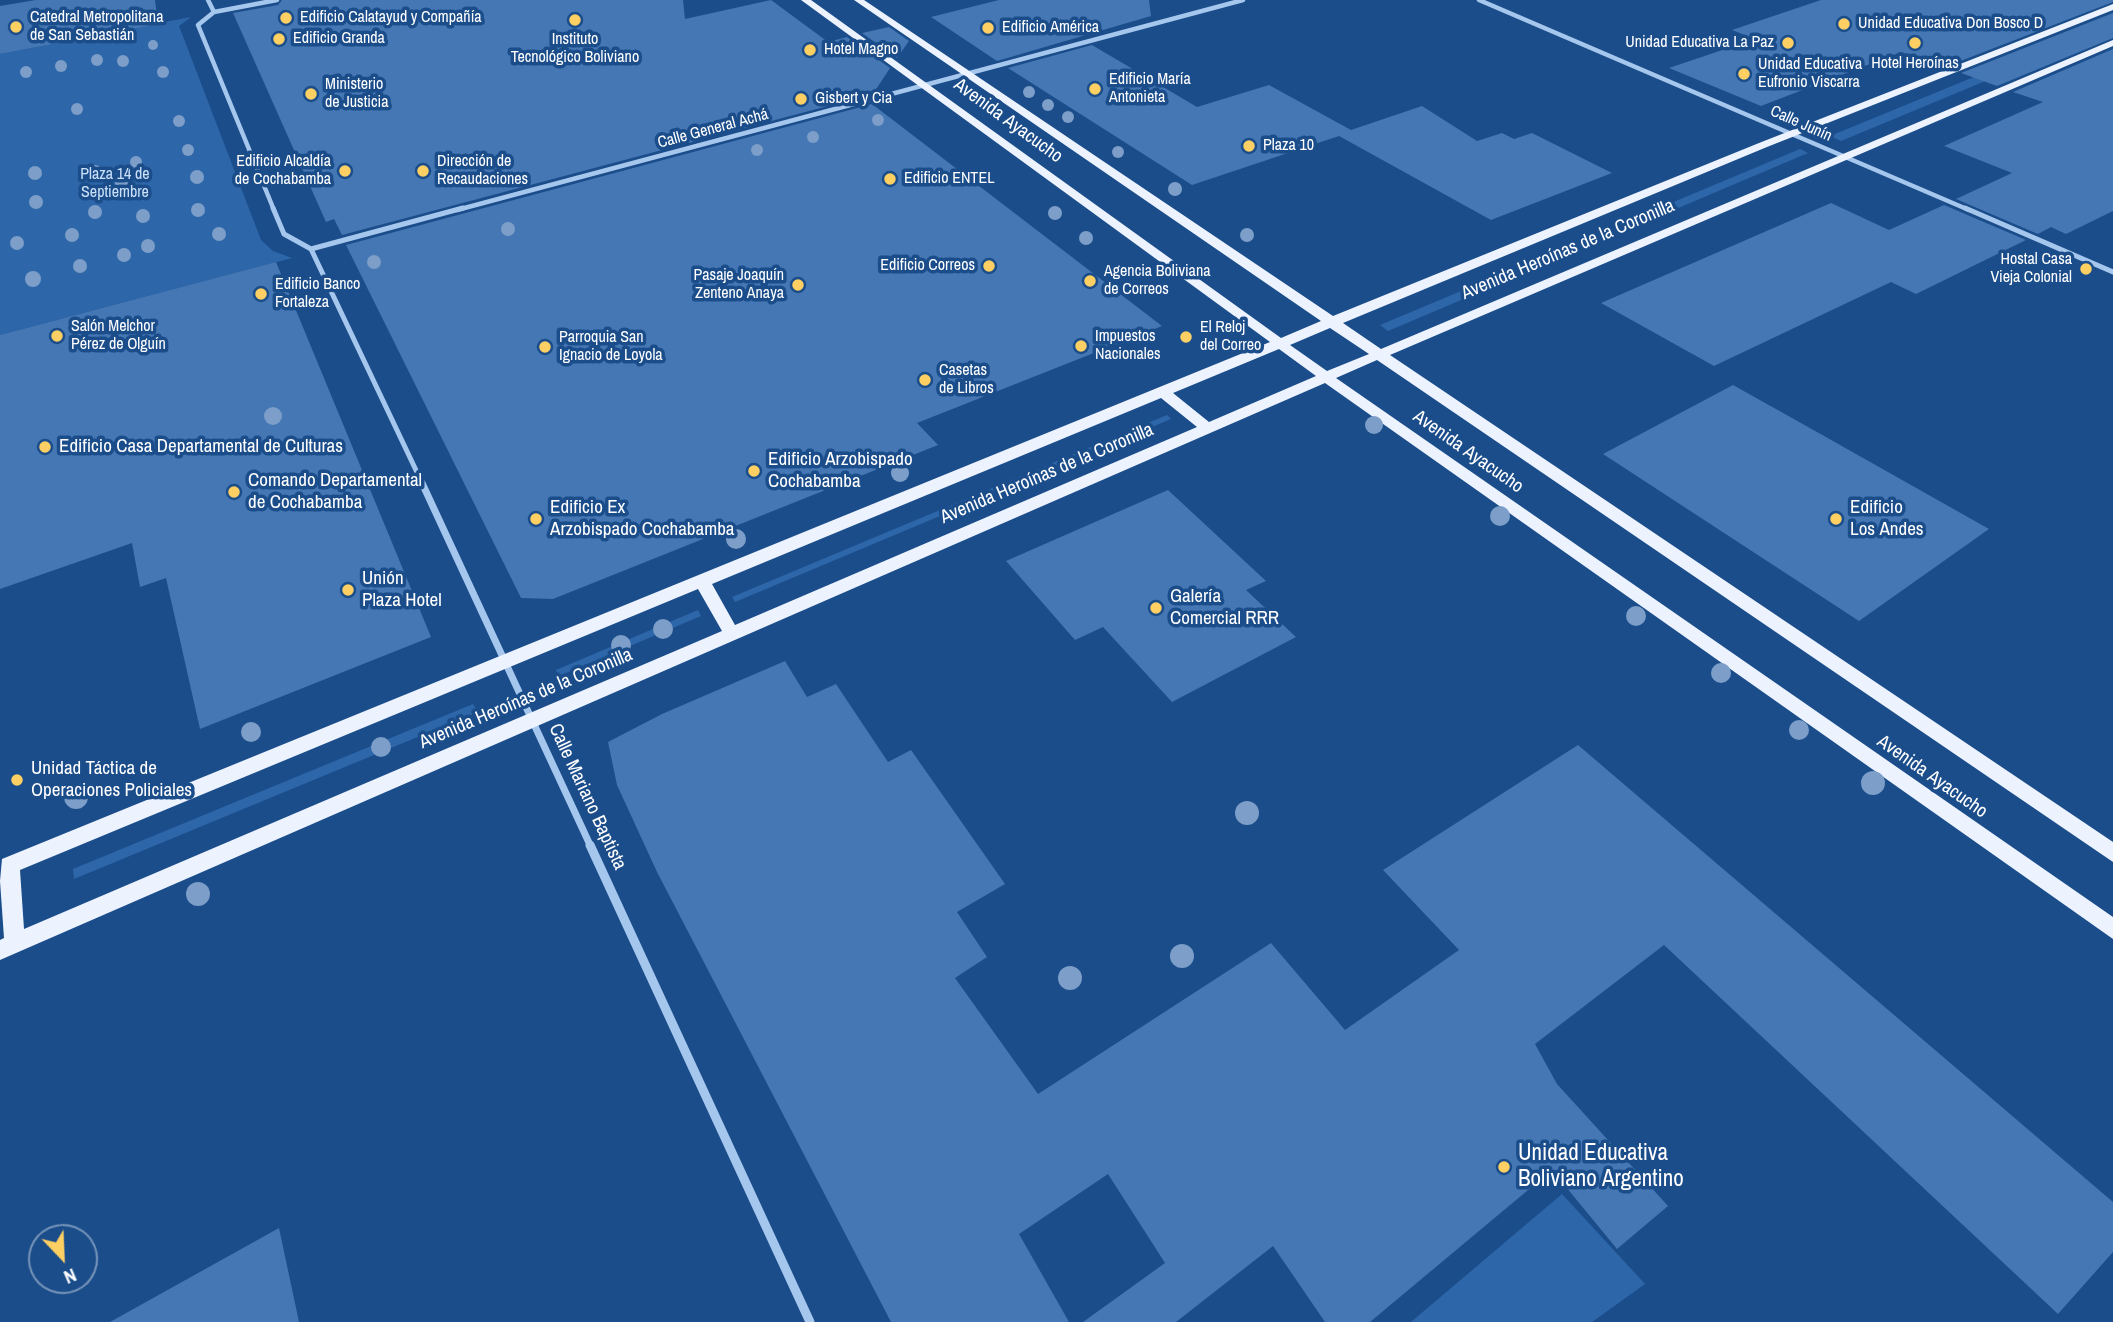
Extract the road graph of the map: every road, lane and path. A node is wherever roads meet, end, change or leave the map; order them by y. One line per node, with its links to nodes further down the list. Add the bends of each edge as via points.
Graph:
1 (208, 0): 8 (street)
2 (277, 0): 8 (street)
3 (805, 0): 11 (main road, Avenida Ayacucho)
4 (858, 0): 10 (main road, Avenida Ayacucho)
5 (1243, 0): 10 (street, Calle General Achá)
6 (1479, 0): 12 (street, Calle Junín)
7 (2113, 7): 12 (main road, Avenida Heroínas de la Coronilla)
8 (214, 12): 14 (street, via 198,25 284,234)
9 (2113, 43): 13 (main road, Avenida Heroínas de la Coronilla)
10 (967, 73): 11 (street, Calle General Achá); 16 (main road, Avenida Ayacucho)
11 (922, 86): 14 (street, Calle General Achá); 17 (main road, Avenida Ayacucho)
12 (1793, 133): 13 (street, Calle Junín); 16 (main road, Avenida Heroínas de la Coronilla)
13 (1846, 157): 15 (street, Calle Junín); 18 (main road, Avenida Heroínas de la Coronilla)
14 (312, 249): 24 (street, Calle Mariano Baptista)
15 (2113, 272)
16 (1332, 323): 17 (main road, Avenida Heroínas de la Coronilla); 18 (main road, Avenida Ayacucho)
17 (1280, 343): 19 (main road, Avenida Ayacucho); 20 (main road, Avenida Heroínas de la Coronilla)
18 (1379, 355): 19 (main road, Avenida Heroínas de la Coronilla); 26 (main road, Avenida Ayacucho)
19 (1327, 378): 21 (main road, Avenida Heroínas de la Coronilla); 28 (main road, Avenida Ayacucho)
20 (1163, 392): 21 (main road); 22 (main road, Avenida Heroínas de la Coronilla)
21 (1208, 429): 23 (main road, Avenida Heroínas de la Coronilla)
22 (702, 581): 23 (main road); 24 (main road, Avenida Heroínas de la Coronilla)
23 (733, 634): 25 (main road, Avenida Heroínas de la Coronilla)
24 (506, 662): 25 (street, Calle Mariano Baptista); 27 (main road, Avenida Heroínas de la Coronilla)
25 (532, 721): 29 (main road, Avenida Heroínas de la Coronilla); 30 (street, Calle Mariano Baptista)
26 (2113, 853)
27 (4, 867): 29 (main road)
28 (2113, 929)
29 (7, 947)
30 (810, 1322)

